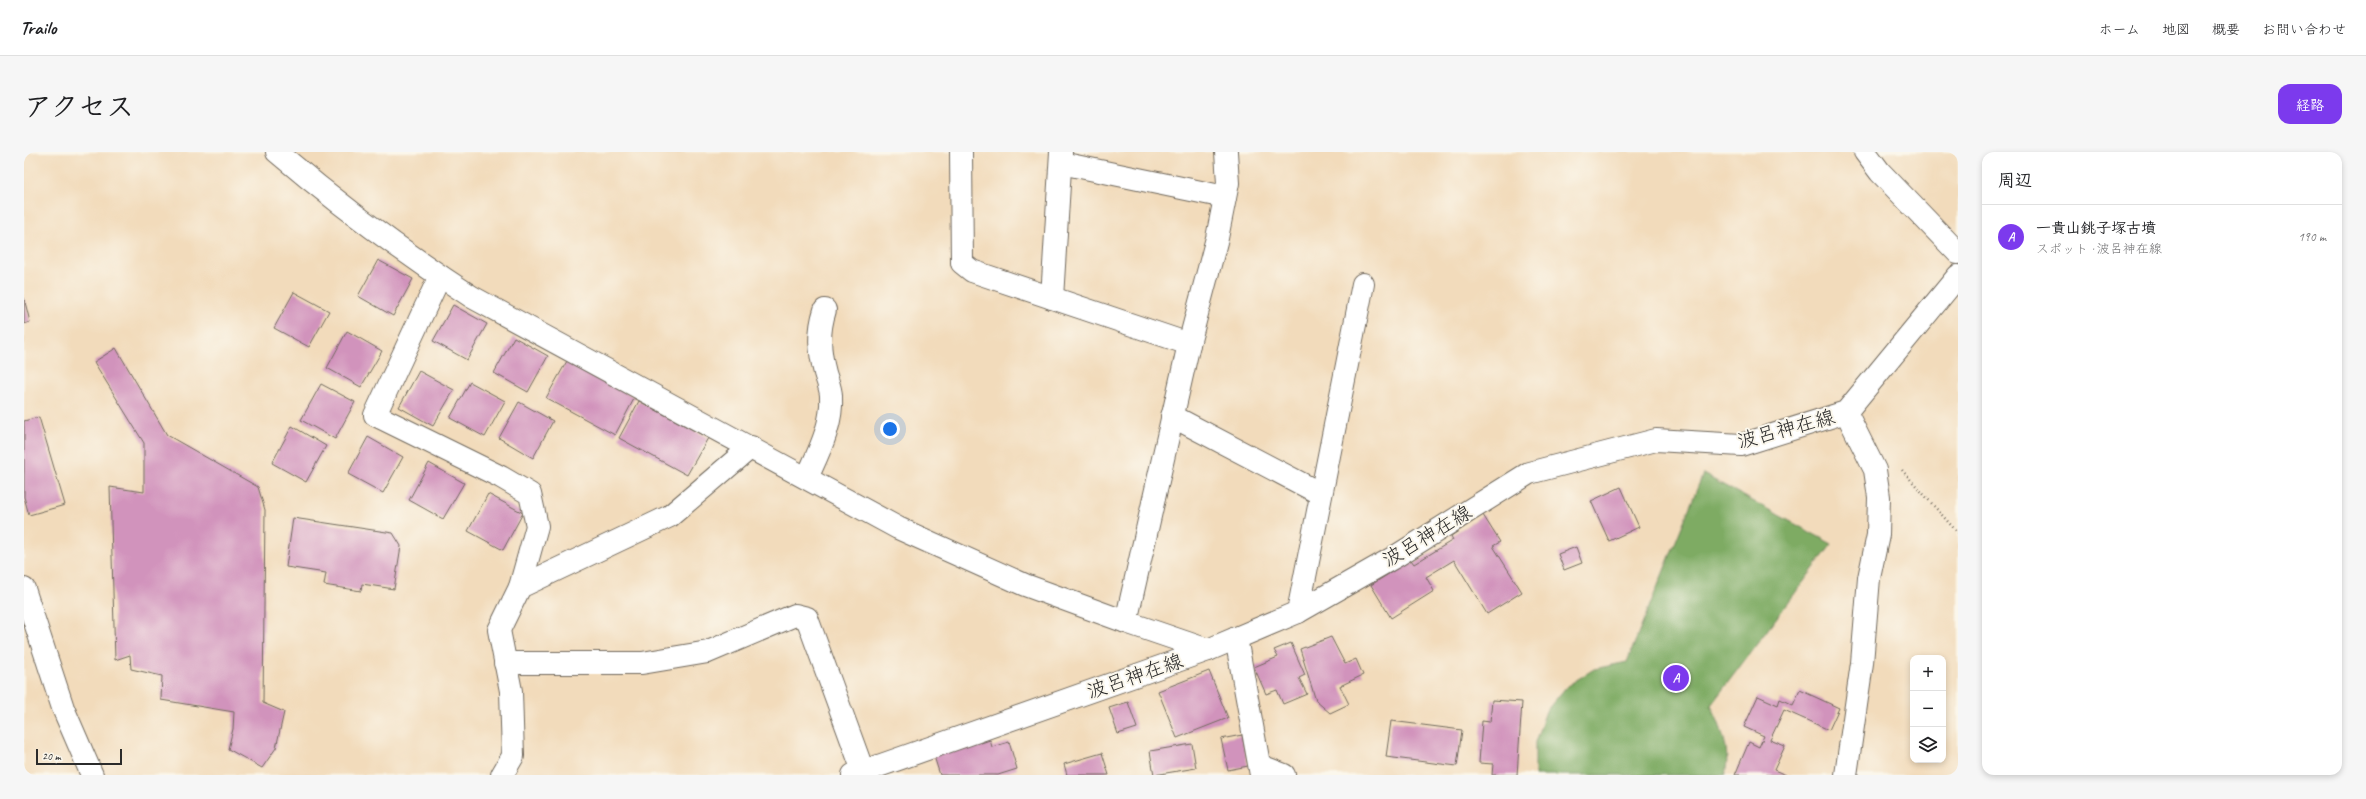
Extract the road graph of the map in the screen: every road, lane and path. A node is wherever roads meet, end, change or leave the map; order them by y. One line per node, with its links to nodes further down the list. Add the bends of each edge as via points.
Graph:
1 (277, 152): 8 (street, via 359,218)
2 (961, 152): 11 (street, via 962,263 972,270)
3 (1226, 152): 6 (street, via 1228,183)
4 (1865, 152): 7 (street, via 1880,172)
5 (1061, 158): 6 (street); 11 (street)
6 (1225, 198): 13 (street)
7 (1958, 253)
8 (440, 276): 16 (street, via 472,297); 19 (street, via 375,415 530,494 537,526)
9 (1958, 276): 14 (street, 波呂神在線)
10 (1364, 284): 18 (street)
11 (1052, 298): 13 (street)
12 (825, 310): 17 (street, via 819,329 823,363 831,396 829,418 823,442)
13 (1189, 344): 15 (street)
14 (1846, 412): 21 (street, 波呂神在線, via 1741,445 1656,440 1529,473 1398,555); 31 (street, via 1875,470 1879,497 1878,535 1869,578 1862,663)
15 (1172, 416): 18 (street); 22 (street)
16 (751, 447): 17 (street); 19 (street, via 670,516)
17 (807, 478): 22 (street, via 898,528 1026,585)
18 (1321, 494): 21 (street)
19 (520, 587): 25 (street, via 499,630)
20 (24, 590): 28 (street, via 63,708)
21 (1298, 612): 23 (street, 波呂神在線)
22 (1126, 622): 24 (street)
23 (1236, 638): 24 (street, 波呂神在線); 26 (street)
24 (1208, 650): 27 (street, 波呂神在線)
25 (506, 663): 27 (street, via 642,663 708,652 795,615 807,618); 29 (street, via 511,691 514,756)
26 (1261, 771): 30 (street)
27 (858, 773)
28 (92, 775)
29 (502, 775)
30 (1284, 775)
31 (1846, 775)

